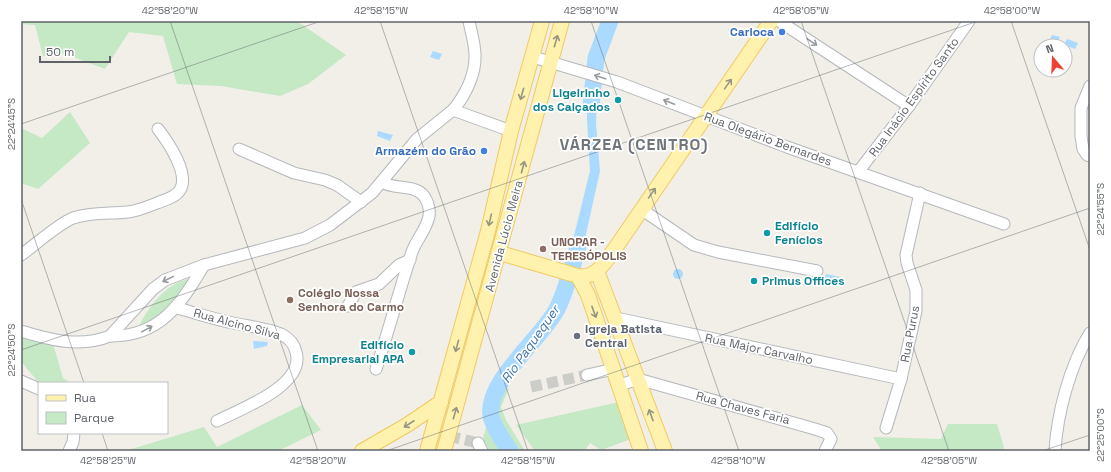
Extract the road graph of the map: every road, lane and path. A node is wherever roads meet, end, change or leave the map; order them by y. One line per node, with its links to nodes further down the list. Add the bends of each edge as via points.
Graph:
1 (469, 21): 11 (street, via 475,56 474,66 466,90)
2 (542, 21): 7 (main road, Avenida Lúcio Meira)
3 (562, 21): 8 (main road, Avenida Lúcio Meira, one-way to 3)
4 (771, 21): 12 (main road, one-way to 4)
5 (779, 21): 10 (street, one-way to 10)
6 (969, 21): 10 (street, Rua Inácio Espírito Santo)
7 (532, 56): 8 (street, Rua Olegário Bernardes); 14 (main road, Avenida Lúcio Meira, one-way to 14)
8 (550, 62): 12 (street, Rua Olegário Bernardes, one-way to 8, via 617,82); 23 (main road, Avenida Lúcio Meira, one-way to 8)
9 (1090, 86): 16 (street, via 1081,108 1082,144)
10 (909, 106): 17 (street, Rua Inácio Espírito Santo)
11 (453, 110): 14 (street); 18 (street, via 417,139)
12 (706, 116): 17 (street, Rua Olegário Bernardes); 21 (main road, one-way to 12)
13 (158, 129): 24 (street, via 174,154 182,175 182,184 176,194 139,210 87,214 72,219)
14 (511, 130): 46 (main road, Avenida Lúcio Meira, one-way to 46, via 488,232)
15 (239, 149): 20 (street, via 294,173 337,185)
16 (1090, 156)
17 (858, 172): 19 (street, Rua Olegário Bernardes)
18 (382, 182): 20 (street); 25 (street, via 417,191 428,204 429,218)
19 (920, 193): 22 (street, Rua Olegário Bernardes); 42 (street, Rua Purus, via 906,255 906,263 916,290 916,311)
20 (361, 202): 26 (street, via 330,225 306,238)
21 (641, 209): 27 (main road); 28 (street, via 694,245)
22 (1004, 224)
23 (500, 252): 29 (main road); 53 (main road, Avenida Lúcio Meira, one-way to 23)
24 (21, 255)
25 (410, 260): 32 (street, via 399,265 379,284 356,292); 38 (street)
26 (204, 265): 33 (street); 37 (street, one-way to 37, via 160,284)
27 (597, 271): 29 (main road, via 588,276); 30 (main road)
28 (817, 271)
29 (576, 276): 30 (street, via 593,280); 31 (main road)
30 (605, 289): 31 (main road); 34 (main road)
31 (588, 295): 39 (main road, one-way to 39)
32 (348, 306)
33 (177, 308): 37 (street, one-way to 33, via 140,333); 47 (street, Rua Alcino Silva, via 279,333 295,347 296,367 287,381)
34 (616, 318): 41 (main road); 42 (street, Rua Major Carvalho)
35 (21, 331): 37 (street, via 76,343 91,342)
36 (1090, 333): 57 (street, via 1068,382)
37 (110, 336)
38 (376, 369)
39 (614, 369): 40 (street); 44 (main road)
40 (587, 375)
41 (638, 379): 44 (street); 55 (main road, one-way to 41); 56 (street, Rua Chaves Faria, via 826,433 832,439)
42 (901, 379): 48 (street, Rua Purus)
43 (21, 381): 45 (street)
44 (620, 385): 54 (main road)
45 (38, 389)
46 (441, 402): 51 (main road, one-way to 51); 52 (main road, Avenida Lúcio Meira)
47 (217, 421)
48 (886, 428)
49 (74, 434): 50 (street)
50 (69, 451)
51 (362, 451)
52 (427, 451)
53 (444, 451)
54 (641, 451)
55 (665, 451)
56 (825, 451)
57 (1055, 451)

